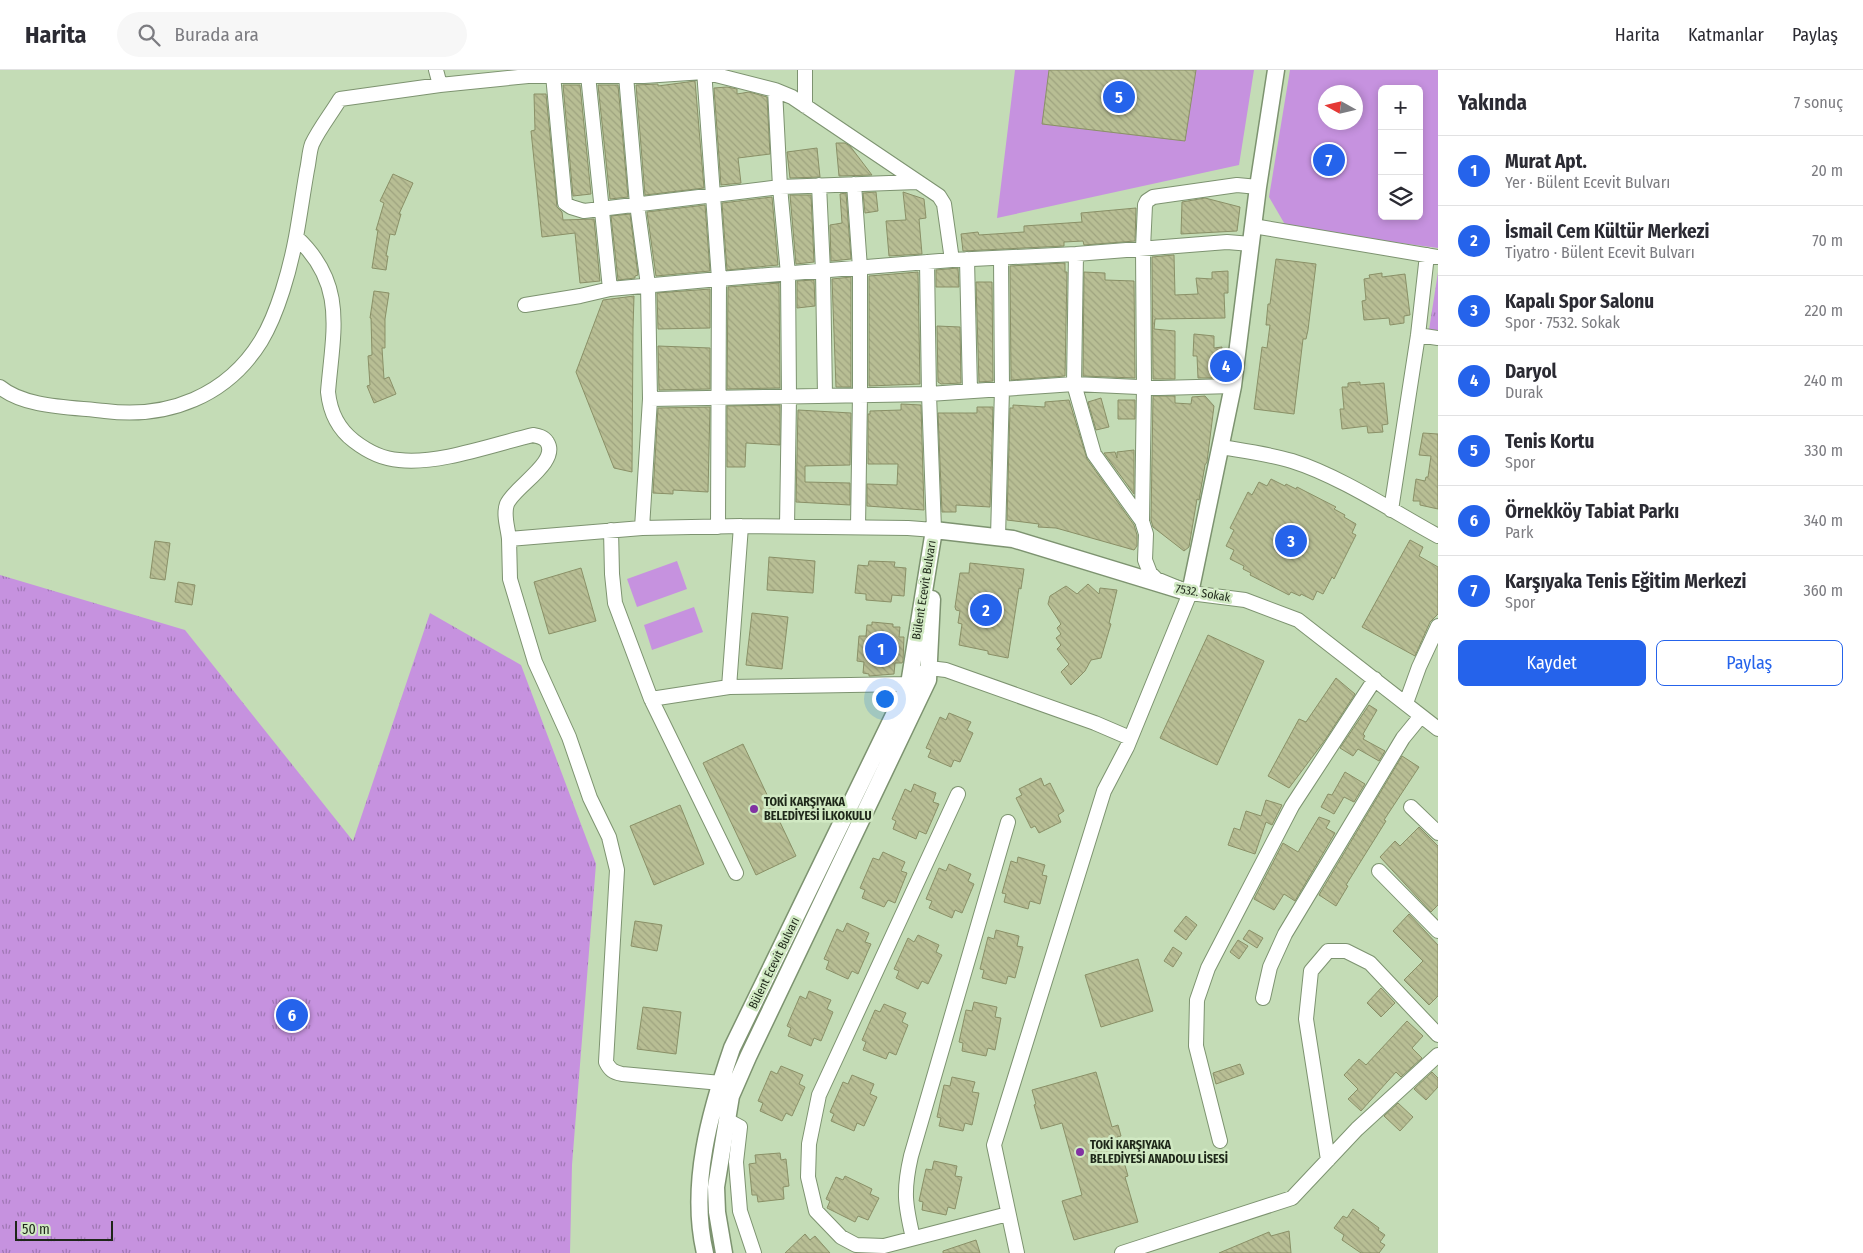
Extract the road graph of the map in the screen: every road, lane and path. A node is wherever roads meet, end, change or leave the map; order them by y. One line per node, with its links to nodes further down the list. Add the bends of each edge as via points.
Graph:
1 (436, 70): 8 (street)
2 (806, 70): 10 (street)
3 (1276, 70): 15 (street)
4 (704, 71): 7 (street); 9 (street); 16 (street)
5 (553, 75): 6 (street); 8 (street); 18 (street, via 565,203 584,211)
6 (588, 75): 7 (street); 18 (street)
7 (626, 76): 17 (street)
8 (440, 85): 20 (street, via 340,99 311,145)
9 (775, 90): 10 (street); 14 (street)
10 (806, 106): 11 (street)
11 (916, 182): 12 (street); 26 (street, via 938,196 944,204)
12 (854, 184): 13 (street); 28 (street)
13 (819, 185): 14 (street); 29 (street)
14 (780, 187): 16 (street); 30 (street)
15 (1258, 187): 19 (street); 22 (street, via 1237,185 1150,198 1145,205)
16 (712, 196): 17 (street); 31 (street)
17 (638, 204): 18 (street); 32 (street)
18 (602, 208): 33 (street)
19 (1253, 226): 21 (street); 24 (street)
20 (296, 237): 38 (street, via 277,309 261,341 232,375 211,391 162,410 127,414 30,401); 61 (street, via 321,268 330,288 334,321 328,400 338,424 350,437 372,452 400,461 455,454 533,435 546,440 550,449 547,458 508,503)
21 (1251, 244): 22 (street, via 1227,242); 39 (street)
22 (1143, 248): 23 (street); 40 (street)
23 (1076, 254): 25 (street); 37 (street)
24 (1432, 256): 35 (street)
25 (1001, 258): 26 (street); 41 (street)
26 (959, 260): 27 (street); 42 (street)
27 (927, 262): 28 (street); 43 (street)
28 (860, 268): 29 (street); 44 (street)
29 (823, 271): 30 (street); 45 (street)
30 (788, 274): 31 (street); 46 (street)
31 (719, 279): 32 (street); 48 (street)
32 (648, 285): 33 (street); 47 (street)
33 (610, 289): 34 (street)
34 (525, 304)
35 (1418, 335): 36 (street); 50 (street)
36 (1438, 338)
37 (1074, 384): 40 (street); 41 (street); 51 (street, via 1094,454)
38 (0, 386)
39 (1234, 386): 40 (street); 49 (street)
40 (1144, 387): 51 (street)
41 (1002, 389): 42 (street); 60 (street)
42 (970, 391): 43 (street)
43 (929, 394): 44 (street); 58 (street)
44 (860, 395): 45 (street); 55 (street)
45 (825, 396): 46 (street)
46 (790, 397): 48 (street); 53 (street)
47 (650, 399): 48 (street); 56 (street)
48 (719, 399): 54 (street)
49 (1221, 447): 50 (street, via 1293,462); 62 (street)
50 (1391, 510): 59 (street)
51 (1142, 521): 62 (street, via 1146,534 1145,560 1150,574)
52 (741, 526): 53 (street); 54 (street); 67 (street)
53 (787, 526): 55 (street)
54 (718, 527): 56 (street)
55 (858, 527): 58 (street)
56 (642, 528): 57 (street)
57 (611, 530): 61 (street); 68 (street, via 615,603)
58 (934, 530): 60 (street, 7532. Sokak); 64 (street, Bülent Ecevit Bulvarı); 66 (street, Bülent Ecevit Bulvarı)
59 (1438, 536)
60 (998, 537): 62 (street, 7532. Sokak, via 1013,538)
61 (509, 539): 83 (street, via 510,579 535,662 569,737 590,798 608,837 617,870 606,1062 613,1073)
62 (1190, 593): 65 (street, 7532. Sokak, via 1246,600 1298,620); 72 (street)
63 (1438, 626): 69 (street)
64 (929, 668): 66 (street); 72 (street, via 946,670); 84 (street, Bülent Ecevit Bulvarı, via 928,680 748,1057 731,1096)
65 (1375, 679): 69 (street, 7532. Sokak); 85 (street, via 1292,806 1208,968 1197,1000 1196,1046)
66 (909, 684): 67 (street); 83 (street, Bülent Ecevit Bulvarı, via 732,1048)
67 (728, 687): 68 (street)
68 (651, 699): 77 (street)
69 (1406, 703): 70 (street, 7532. Sokak)
70 (1421, 716): 71 (street, 7532. Sokak); 80 (street, via 1403,738 1285,934 1270,967)
71 (1438, 729)
72 (1130, 738): 87 (street, via 1104,791 994,1144)
73 (958, 794): 88 (street, via 819,1095 809,1144 808,1177 812,1198 816,1212 830,1227 856,1245 884,1246)
74 (1411, 807): 76 (street)
75 (1008, 822): 88 (street, via 905,1181 905,1202)
76 (1438, 833)
77 (736, 872)
78 (1379, 872): 79 (street)
79 (1438, 931)
80 (1263, 998)
81 (1438, 1035): 86 (street, via 1370,963 1346,951 1328,950 1311,971 1306,1019)
82 (1438, 1055): 86 (street)
83 (721, 1083): 89 (street, Bülent Ecevit Bulvarı, via 712,1110 702,1173 700,1216)
84 (726, 1120): 90 (street, Bülent Ecevit Bulvarı, via 716,1187); 91 (street, via 740,1127 736,1162 740,1211)
85 (1220, 1141)
86 (1328, 1160): 93 (street, via 1292,1198)
87 (1008, 1214): 88 (street); 92 (street)
88 (913, 1238)
89 (706, 1253)
90 (724, 1253)
91 (754, 1253)
92 (1016, 1253)
93 (1122, 1253)

